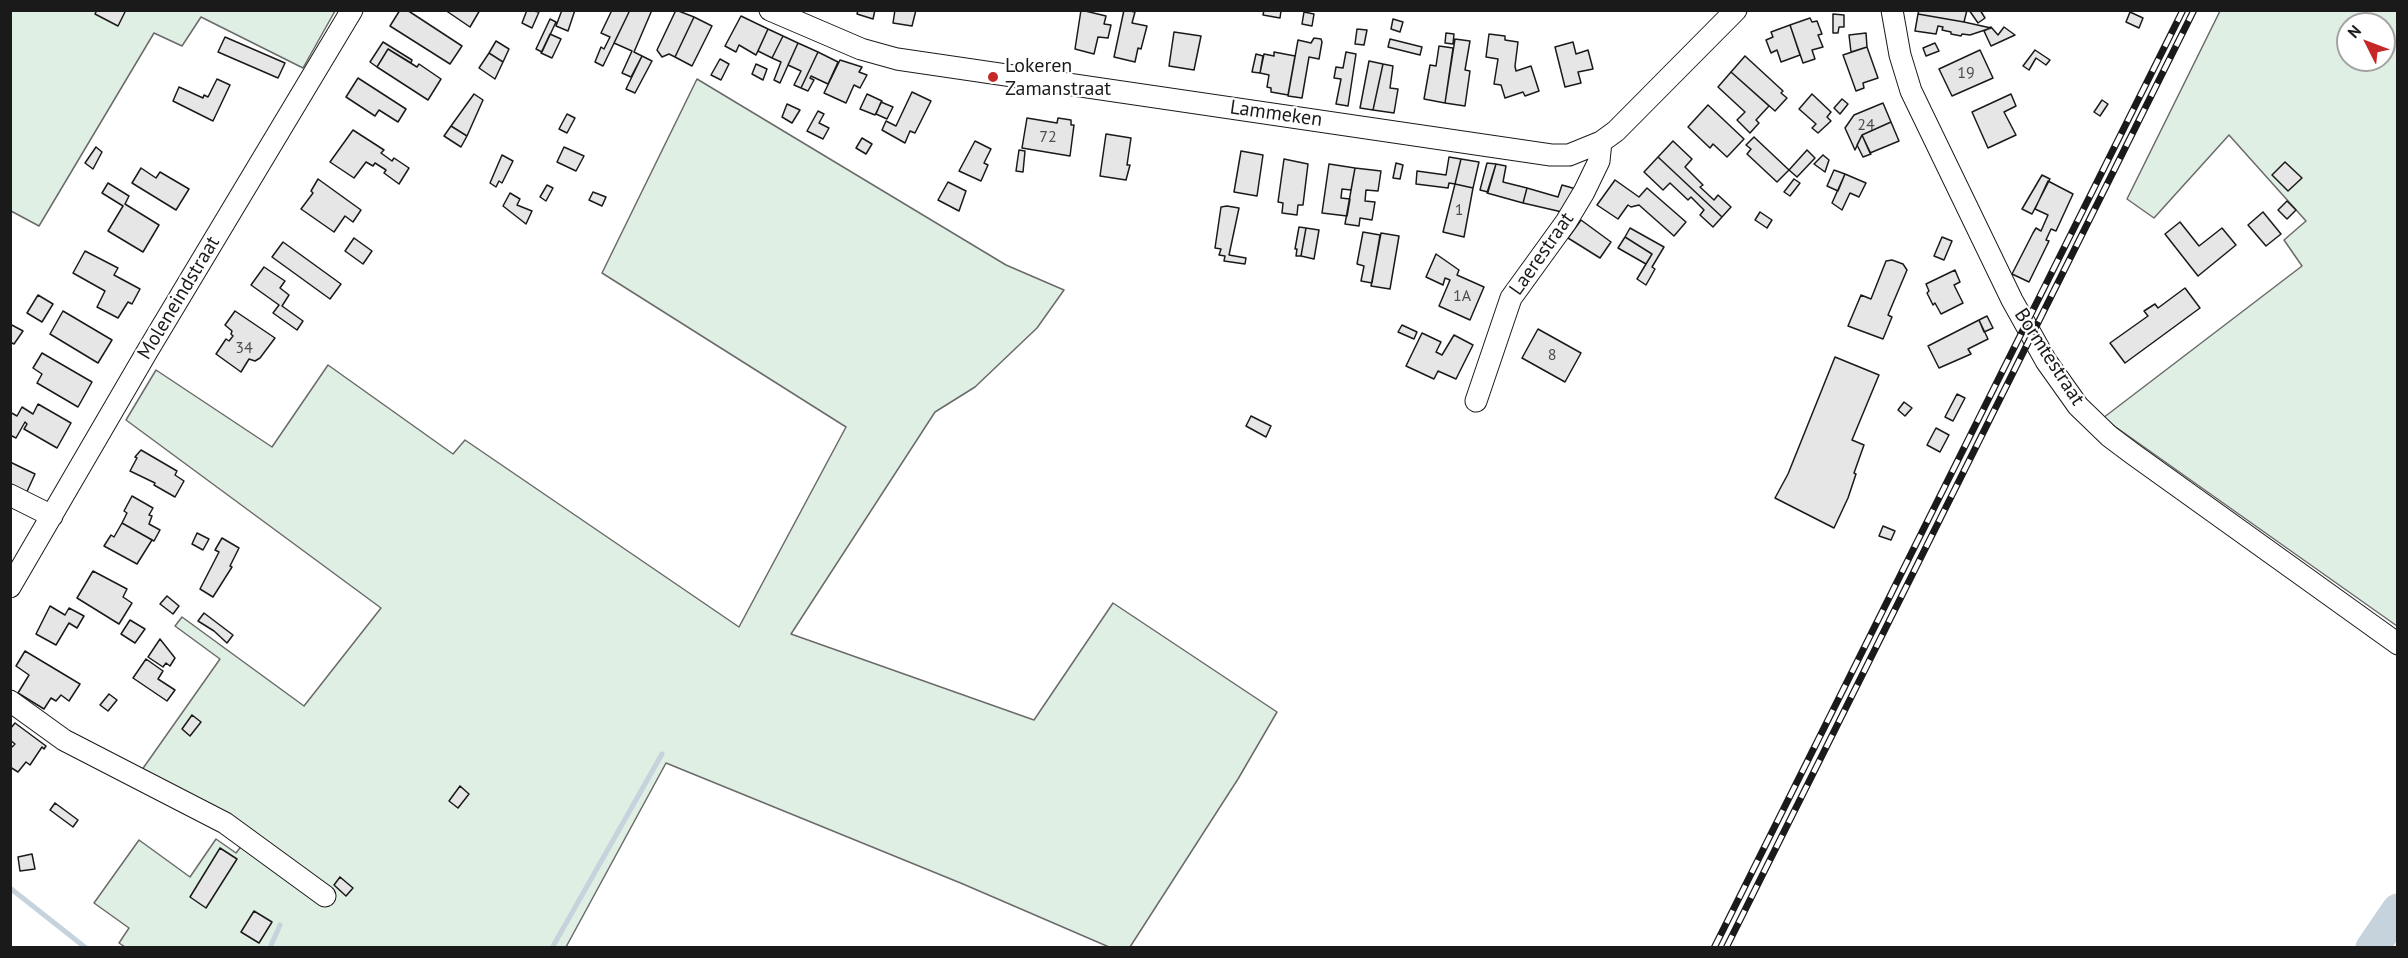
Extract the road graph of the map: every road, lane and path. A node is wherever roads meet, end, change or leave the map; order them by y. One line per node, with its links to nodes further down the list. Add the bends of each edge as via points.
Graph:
1 (352, 10): 8 (street, Moleneindstraat)
2 (770, 10): 5 (street, Lammeken, via 861,49 897,59 1551,155 1569,155)
3 (1736, 10): 5 (street, Lammeken)
4 (1892, 10): 10 (street, Bormtestraat, via 1911,91 2012,300 2046,361 2078,406 2133,454)
5 (1601, 142): 6 (street, Laerestraat, via 1599,161 1584,192 1510,298)
6 (1476, 401)
7 (10, 495): 8 (street)
8 (52, 516): 9 (street, Moleneindstraat)
9 (10, 587)
10 (2397, 644)
11 (10, 701): 12 (street, via 64,740 225,823)
12 (325, 896)

